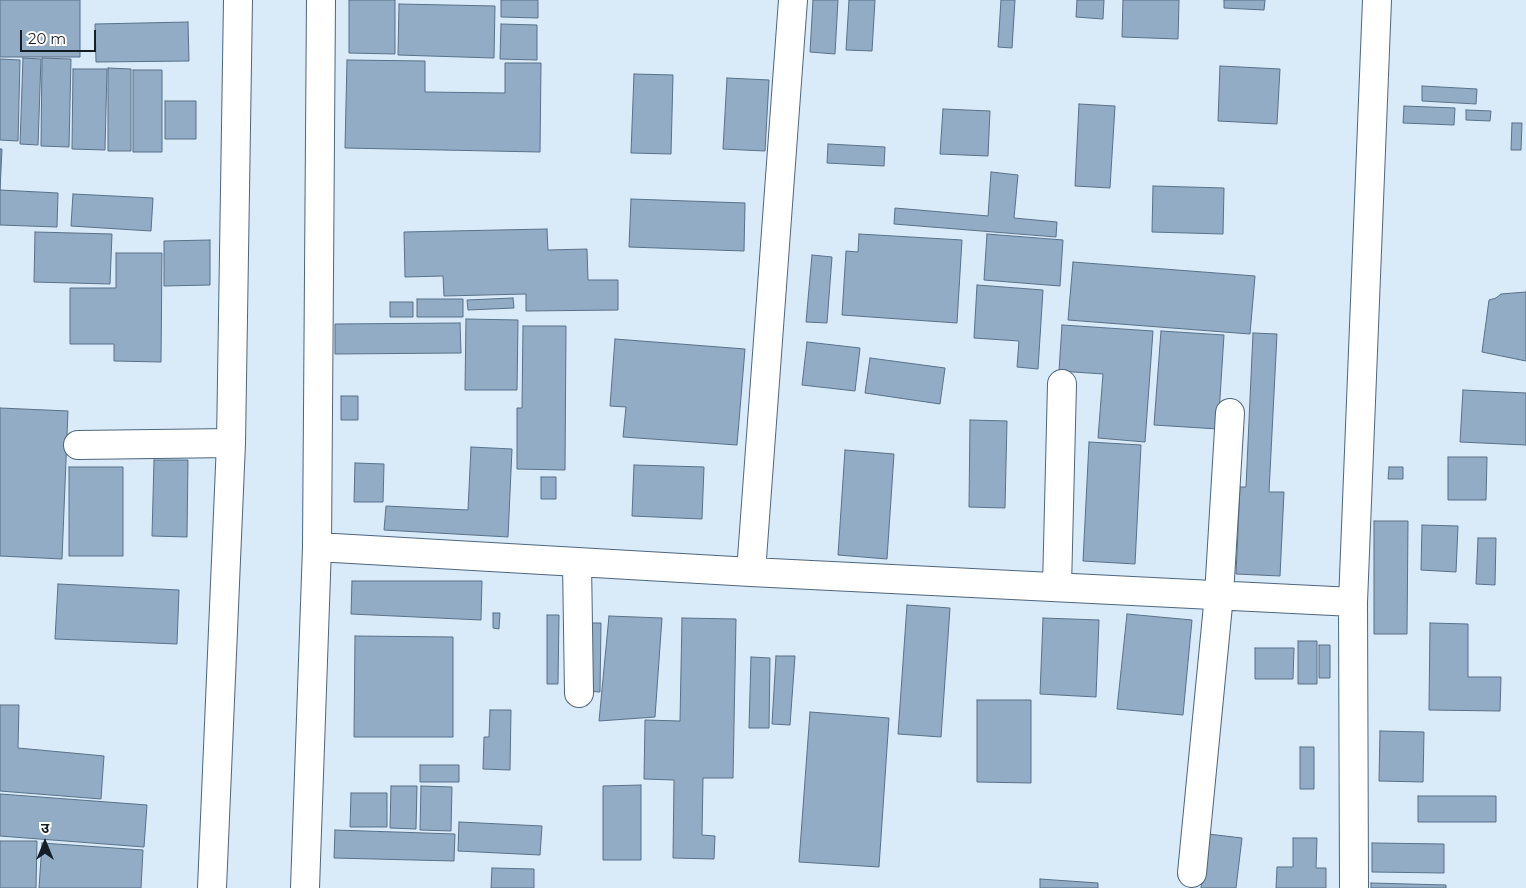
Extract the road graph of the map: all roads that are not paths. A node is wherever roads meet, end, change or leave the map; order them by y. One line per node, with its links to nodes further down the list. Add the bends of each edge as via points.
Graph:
1 (238, 0): 7 (street)
2 (321, 0): 9 (street)
3 (793, 0): 11 (street)
4 (1377, 0): 14 (street)
5 (1062, 384): 12 (street)
6 (1230, 413): 13 (street)
7 (231, 443): 8 (street); 17 (street)
8 (78, 444)
9 (317, 547): 10 (street); 18 (street)
10 (578, 562): 11 (street); 15 (street)
11 (751, 572): 12 (street)
12 (1057, 587): 13 (street)
13 (1219, 595): 14 (street); 16 (street)
14 (1353, 602): 19 (street)
15 (579, 693)
16 (1192, 873)
17 (212, 888)
18 (305, 888)
19 (1354, 888)

